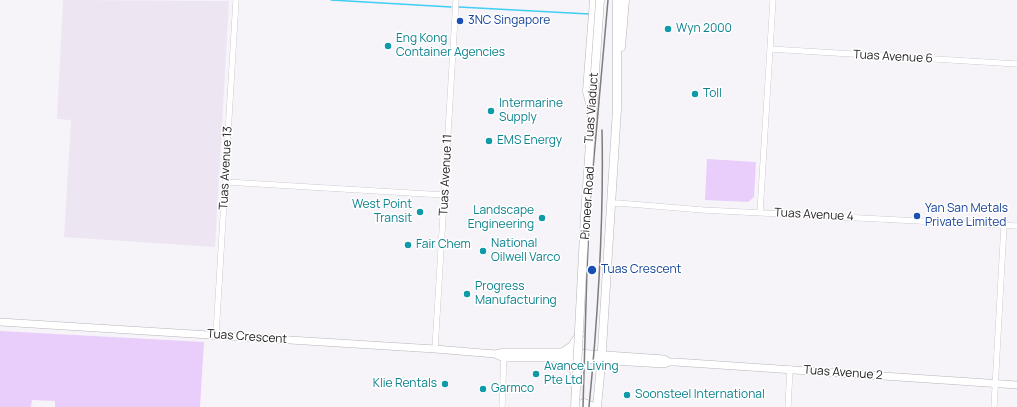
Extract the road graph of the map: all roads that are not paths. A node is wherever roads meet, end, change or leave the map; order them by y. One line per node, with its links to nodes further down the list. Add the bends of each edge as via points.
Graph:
1 (236, 0): 13 (street, Tuas Avenue 13)
2 (456, 0): 14 (street, Tuas Avenue 11)
3 (594, 0): 12 (main road, via 587,91)
4 (600, 0): 12 (main road, Tuas Viaduct, bridge)
5 (604, 0): 20 (main road, Pioneer Road, via 587,205)
6 (617, 0): 11 (main road, Pioneer Road)
7 (625, 0): 11 (main road)
8 (773, 0): 9 (street)
9 (770, 49): 10 (street, Tuas Avenue 6); 16 (street)
10 (1017, 64)
11 (617, 106): 15 (main road, Pioneer Road)
12 (592, 110): 32 (main road, Tuas Viaduct, bridge, via 584,222)
13 (226, 182): 14 (street); 21 (street, Tuas Avenue 13)
14 (444, 195): 22 (street, Tuas Avenue 11)
15 (612, 204): 16 (street, Tuas Avenue 4); 26 (main road, Pioneer Road)
16 (760, 212): 17 (street, Tuas Avenue 4)
17 (1004, 225): 18 (street, Tuas Avenue 4); 29 (street)
18 (1017, 226)
19 (0, 322): 21 (street, Tuas Crescent)
20 (580, 334): 24 (main road); 25 (main road, Pioneer Road)
21 (216, 335): 22 (street, Tuas Crescent)
22 (435, 349): 23 (street, Tuas Crescent)
23 (504, 355): 24 (street, Tuas Crescent); 31 (street)
24 (562, 355): 25 (street, Tuas Crescent); 28 (main road)
25 (580, 356): 26 (street, Tuas Crescent); 28 (main road, Pioneer Road)
26 (601, 358): 27 (street, Tuas Avenue 2, via 664,359 669,362); 33 (main road, Pioneer Road)
27 (790, 369): 29 (street, Tuas Avenue 2); 34 (street)
28 (579, 380): 32 (main road, Pioneer Road)
29 (996, 384): 30 (street, Tuas Avenue 2); 35 (street)
30 (1017, 385)
31 (502, 407)
32 (577, 407): 33 (main road, via 584,403)
33 (595, 407)
34 (788, 407)
35 (994, 407)

